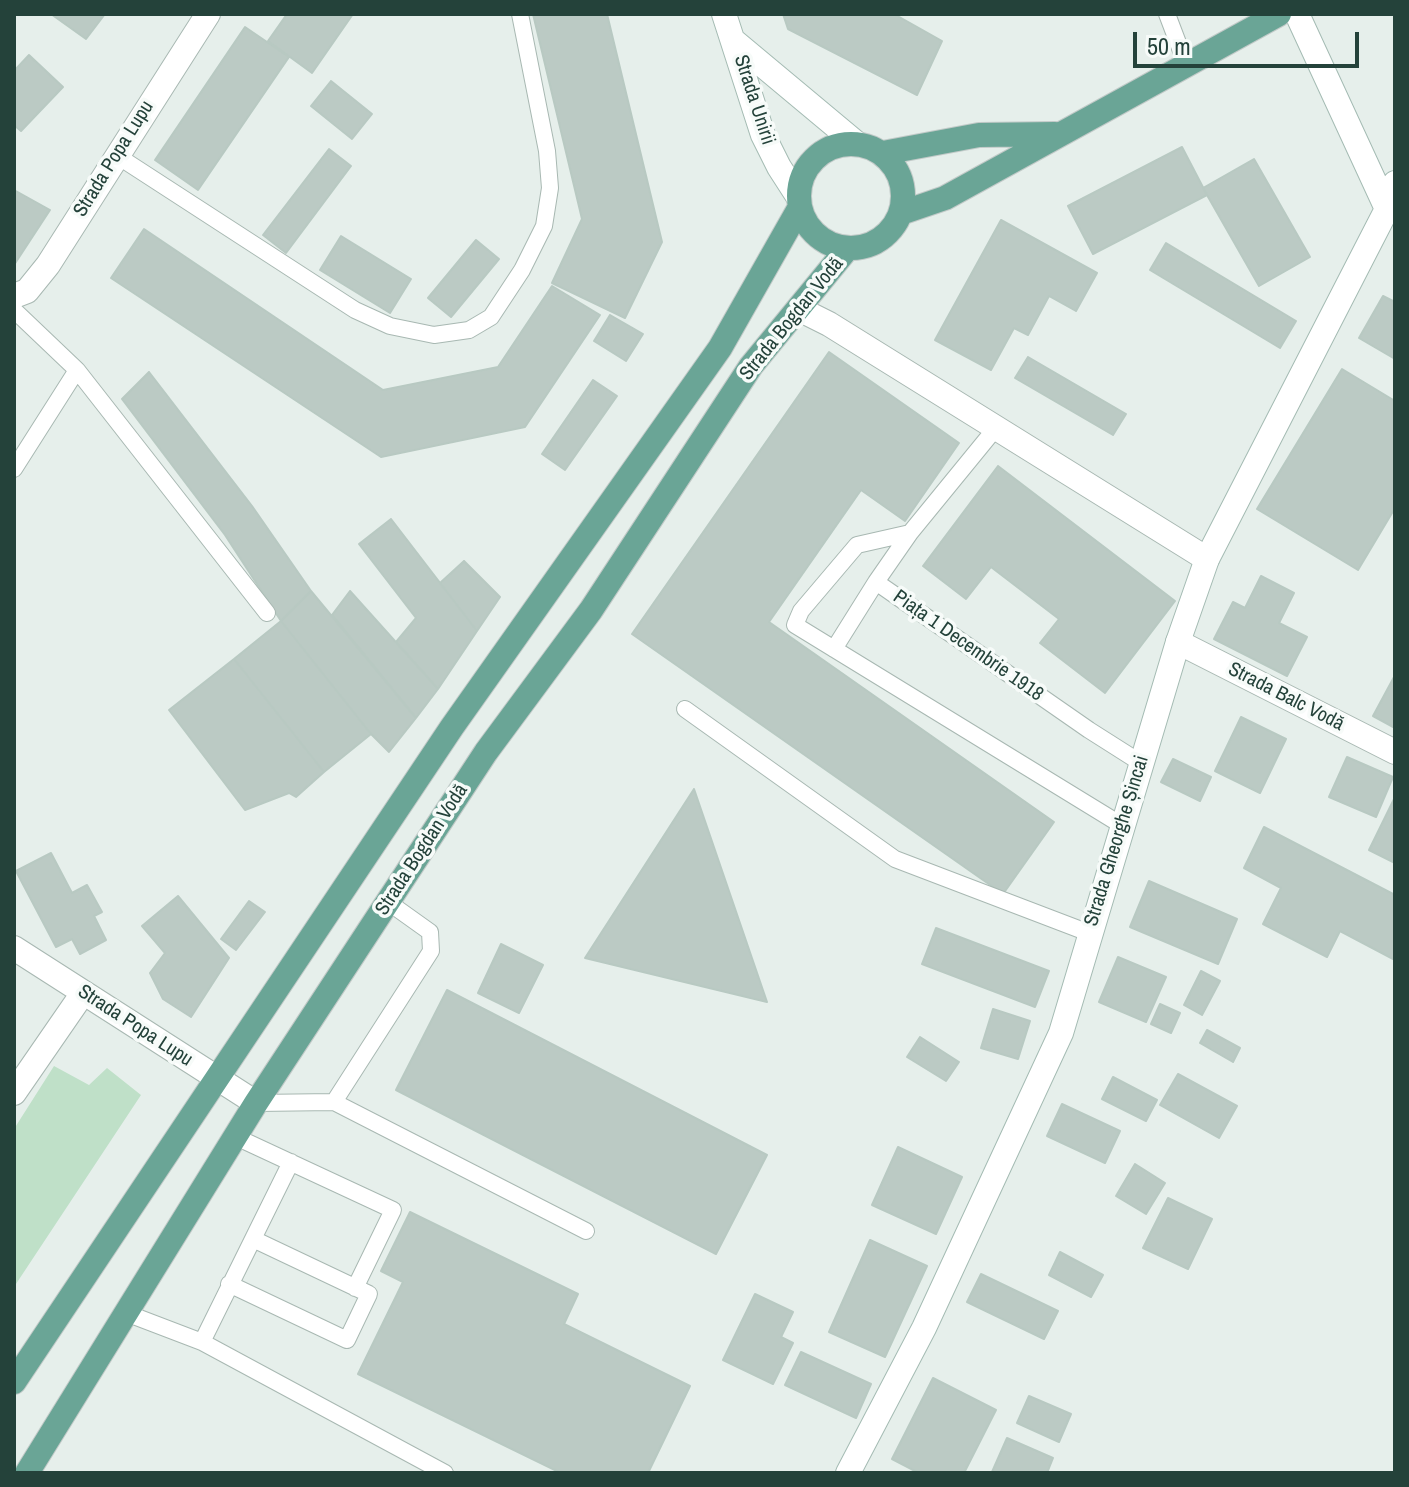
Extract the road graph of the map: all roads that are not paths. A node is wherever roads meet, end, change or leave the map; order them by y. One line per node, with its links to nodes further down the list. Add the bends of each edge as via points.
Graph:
1 (208, 14): 12 (main road, Strada Popa Lupu)
2 (520, 14): 12 (lane, via 547,151 550,188 544,226 491,317 469,330 434,335 390,326 355,310)
3 (724, 14): 7 (main road, Strada Unirii)
4 (1167, 14): 8 (lane)
5 (1279, 14): 8 (main road)
6 (1297, 14): 15 (main road)
7 (735, 42): 10 (main road, Strada Unirii); 14 (main road, Strada Unirii, via 763,135)
8 (1186, 64): 9 (main road)
9 (1058, 134): 11 (main road, via 979,135); 16 (main road, via 945,198)
10 (856, 143): 11 (main road); 14 (main road, via 827,149 815,158 800,183)
11 (883, 153): 16 (main road, via 902,180)
12 (116, 155): 18 (main road, Strada Popa Lupu, via 48,265 27,291)
13 (1395, 183): 15 (main road, Strada Gheorghe Șincai)
14 (799, 203): 17 (main road, via 817,236); 38 (main road, Strada Bogdan Vodă, via 720,348 452,727)
15 (1387, 209): 25 (main road, Strada Gheorghe Șincai)
16 (901, 213): 17 (main road, via 880,240)
17 (847, 249): 19 (main road, Strada Bogdan Vodă)
18 (14, 296)
19 (799, 309): 22 (main road); 34 (main road, Strada Bogdan Vodă, via 751,366 591,610 486,752)
20 (14, 310): 21 (lane)
21 (77, 370): 23 (lane); 27 (lane)
22 (995, 429): 24 (lane, Piața 1 Decembrie 1918); 25 (main road)
23 (14, 469)
24 (910, 533): 26 (lane, Piața 1 Decembrie 1918); 29 (lane, via 857,545 801,611 795,625)
25 (1207, 559): 28 (main road, Strada Gheorghe Șincai)
26 (876, 582): 29 (lane); 32 (lane, Piața 1 Decembrie 1918)
27 (267, 613)
28 (1178, 642): 31 (main road, Strada Balc Vodă); 32 (main road, Strada Gheorghe Șincai)
29 (834, 649): 33 (lane)
30 (685, 709): 35 (lane, via 895,859)
31 (1395, 752)
32 (1141, 763): 33 (main road, Strada Gheorghe Șincai)
33 (1123, 826): 35 (main road, Strada Gheorghe Șincai)
34 (388, 902): 40 (lane, via 430,932 431,951); 41 (main road, Strada Bogdan Vodă)
35 (1089, 933): 53 (main road, Strada Gheorghe Șincai, via 1061,1033 924,1328)
36 (14, 948): 37 (main road, Strada Popa Lupu)
37 (83, 993): 38 (main road, Strada Popa Lupu); 39 (main road)
38 (218, 1079): 41 (main road, Strada Popa Lupu); 50 (main road, Strada Bogdan Vodă)
39 (14, 1093)
40 (334, 1102): 41 (lane); 44 (lane)
41 (256, 1103): 42 (main road, Strada Bogdan Vodă)
42 (236, 1137): 43 (lane); 48 (main road, Strada Bogdan Vodă)
43 (291, 1162): 45 (lane); 47 (lane, via 393,1210)
44 (586, 1231)
45 (253, 1239): 46 (lane); 47 (lane)
46 (229, 1284): 47 (lane, via 347,1340 369,1294); 49 (lane)
47 (355, 1288)
48 (126, 1313): 49 (lane); 51 (main road, Strada Bogdan Vodă)
49 (202, 1342): 52 (lane)
50 (14, 1382)
51 (27, 1473)
52 (445, 1473)
53 (848, 1473)

